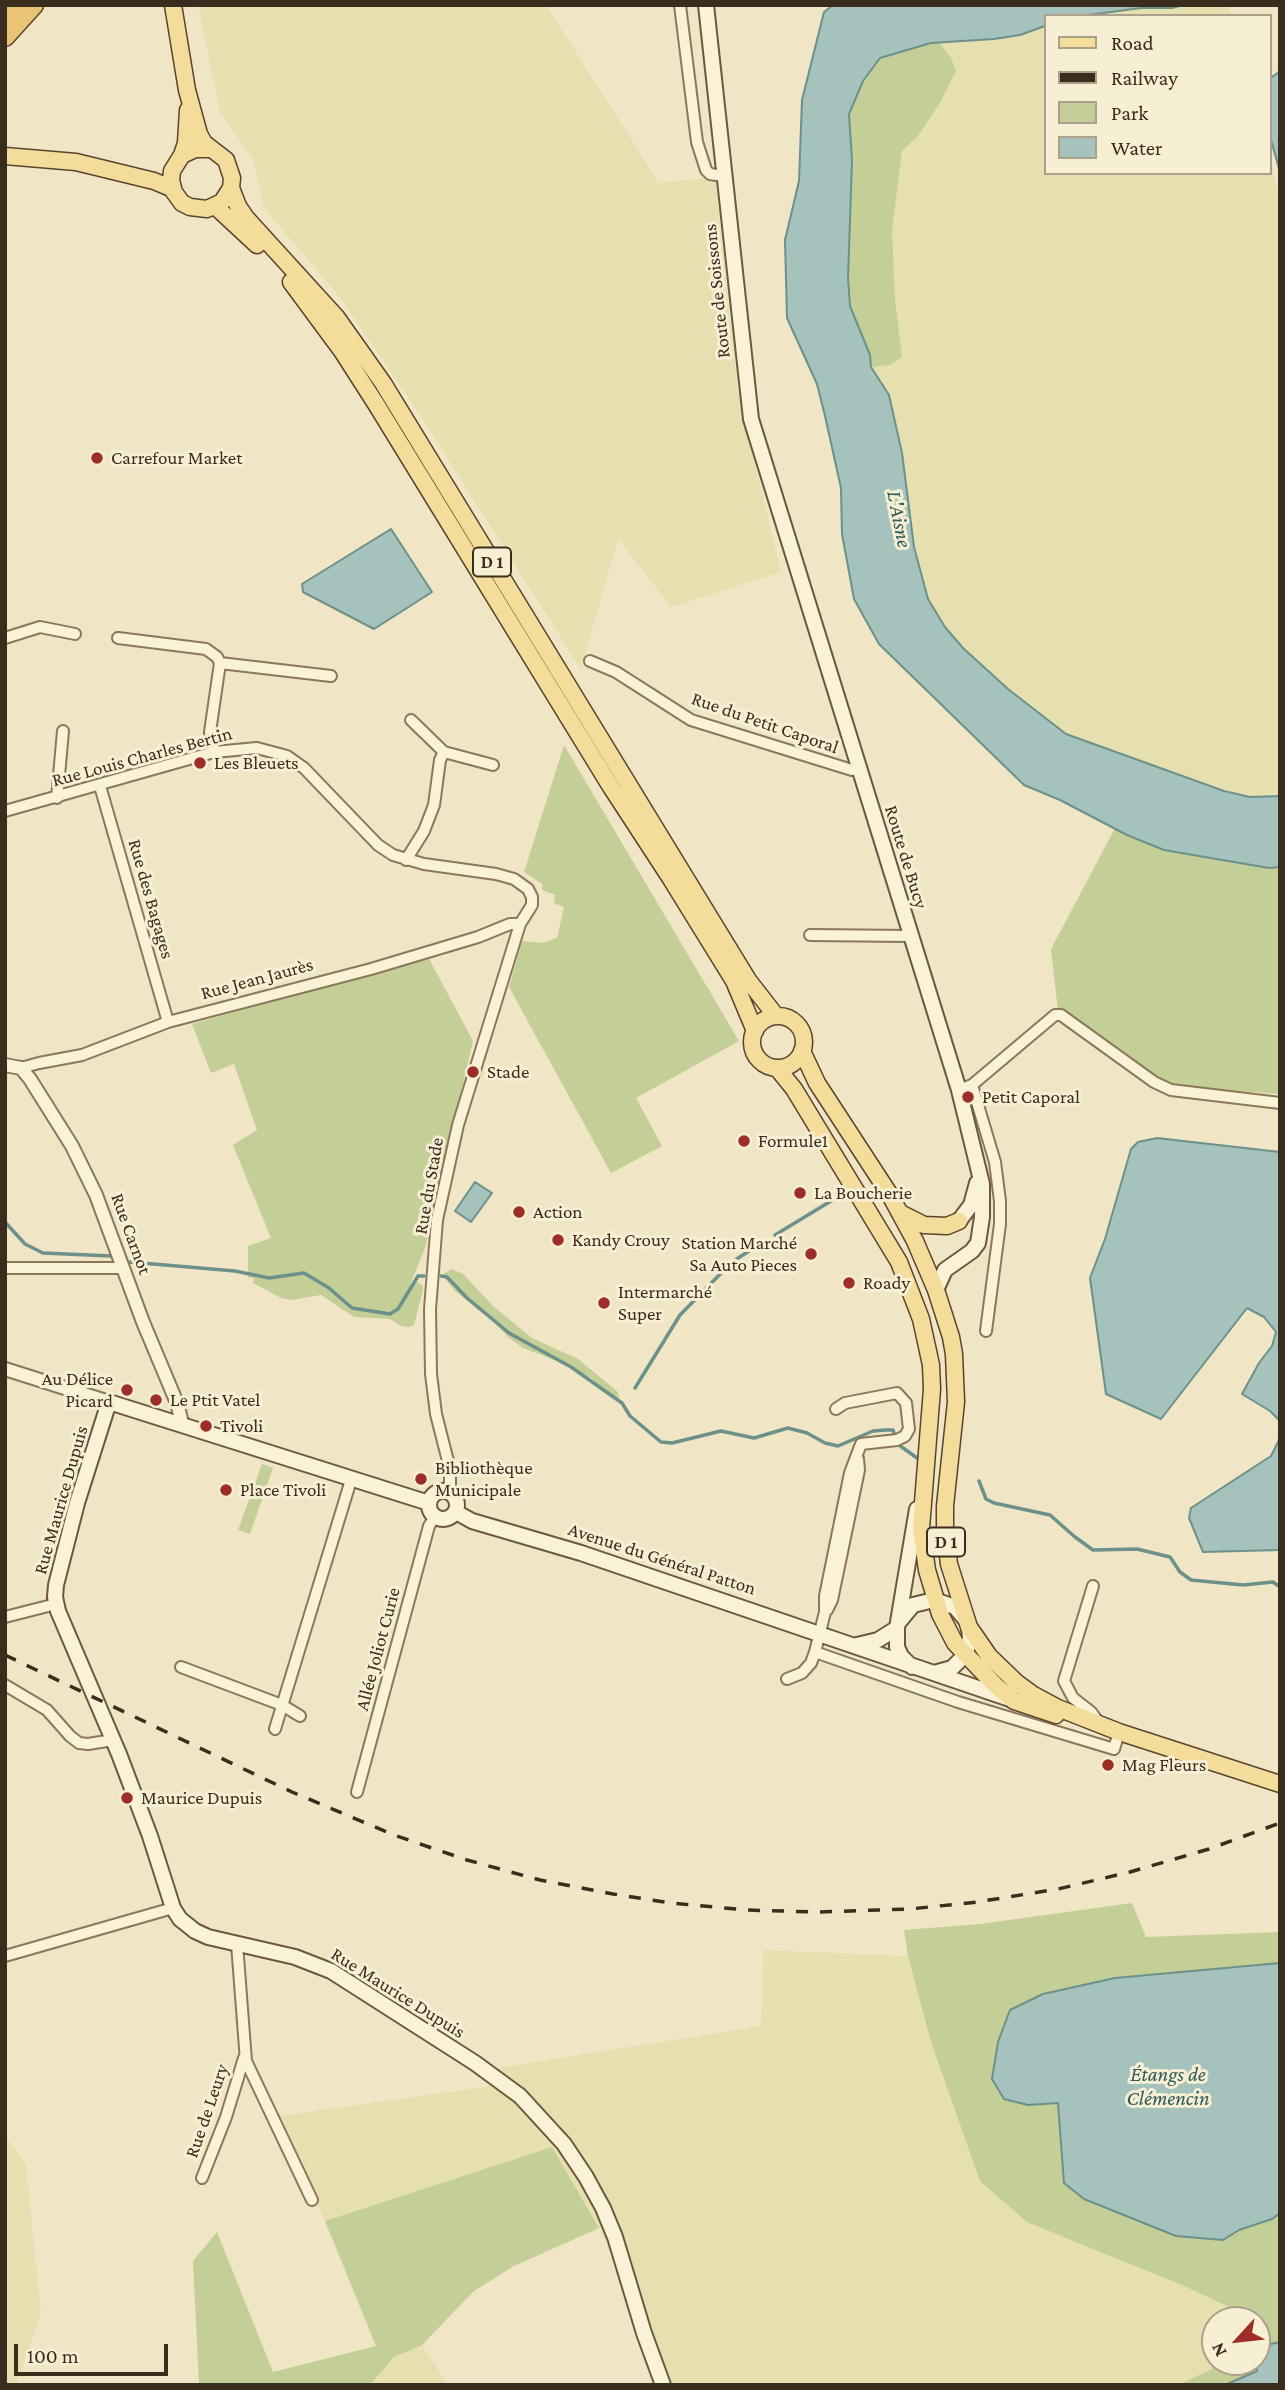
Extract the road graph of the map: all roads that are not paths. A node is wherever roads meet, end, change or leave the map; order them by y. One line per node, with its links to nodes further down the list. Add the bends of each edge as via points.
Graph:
1 (15, 5): 6 (highway)
2 (34, 5): 7 (highway)
3 (173, 5): 8 (main road)
4 (680, 5): 12 (street, via 698,142 706,170)
5 (706, 5): 12 (main road, Route de Soissons)
6 (5, 17)
7 (5, 37)
8 (187, 90): 9 (main road, via 199,134); 10 (main road)
9 (211, 149): 10 (main road); 13 (main road, via 226,160)
10 (182, 155): 14 (main road, via 172,171)
11 (5, 156): 14 (main road, via 76,162)
12 (723, 176): 16 (main road, Route de Soissons, via 751,419)
13 (231, 188): 15 (main road); 37 (main road, D 1, via 246,218 337,318 383,383 748,980)
14 (173, 189): 15 (main road, via 190,207)
15 (215, 206): 39 (main road, D 1, via 289,280 342,351 734,981)
16 (795, 566): 28 (main road, Route de Bucy)
17 (75, 634): 18 (street, via 40,627)
18 (5, 638)
19 (118, 638): 21 (street, via 206,649)
20 (590, 661): 28 (street, Rue du Petit Caporal, via 616,672 691,720 852,770)
21 (220, 663): 22 (street); 25 (street, via 209,732)
22 (331, 676)
23 (411, 720): 26 (street)
24 (63, 731): 30 (street)
25 (214, 752): 29 (street, Rue Louis Charles Bertin); 32 (street, Rue Louis Charles Bertin, via 257,748 287,756 378,845)
26 (444, 752): 27 (street); 32 (street, via 434,805)
27 (493, 765)
28 (858, 768): 36 (main road, Route de Bucy)
29 (100, 786): 30 (street, Rue Louis Charles Bertin); 38 (street, Rue des Bagages)
30 (57, 798): 31 (street, Rue Louis Charles Bertin)
31 (5, 811)
32 (406, 860): 33 (street, Rue Louis Charles Bertin, via 496,874 523,884)
33 (532, 897): 34 (street, Rue du Stade)
34 (520, 925): 38 (street, Rue Jean Jaurès, via 510,924 371,969); 59 (street, Rue du Stade, via 458,1125 437,1220 430,1309 431,1374 450,1469)
35 (810, 934): 36 (street)
36 (911, 936): 44 (main road, Route de Bucy)
37 (776, 1016): 39 (main road, via 767,1018); 40 (main road, via 799,1026)
38 (168, 1022): 42 (street, Rue Jean Jaurès, via 82,1055)
39 (755, 1031): 43 (main road, via 757,1057)
40 (802, 1051): 43 (main road, via 793,1063); 47 (main road, D 1, via 817,1083)
41 (5, 1065): 42 (street, Rue Jean Jaurès)
42 (21, 1068): 50 (street, Rue Carnot, via 72,1146)
43 (778, 1068): 58 (main road, D 1, via 840,1163 911,1290 931,1364)
44 (965, 1088): 45 (street, via 1055,1015 1061,1015 1171,1090); 46 (main road, Route de Bucy); 52 (street, Route de Bucy, via 995,1162 1000,1201)
45 (1280, 1103)
46 (978, 1160): 48 (main road, Route de Bucy, via 975,1194); 51 (main road, Route de Bucy, via 982,1204 978,1243 945,1270)
47 (900, 1213): 48 (main road, via 924,1225); 51 (main road, D 1)
48 (959, 1222)
49 (5, 1268): 50 (street)
50 (123, 1268): 56 (street, Rue Carnot, via 177,1403)
51 (936, 1290): 66 (main road, D 1, via 954,1354 956,1402 945,1528 949,1564)
52 (986, 1331)
53 (5, 1369): 54 (street)
54 (109, 1402): 56 (main road); 64 (main road, Rue Maurice Dupuis, via 77,1503 56,1585)
55 (836, 1409): 68 (street, via 845,1403 897,1393 903,1397 909,1429 897,1440 861,1444 832,1600)
56 (180, 1425): 57 (main road)
57 (351, 1480): 60 (main road); 78 (street)
58 (923, 1484): 63 (main road, D 1, via 921,1528); 67 (main road)
59 (448, 1492): 60 (main road, via 438,1492); 61 (main road, via 455,1498)
60 (432, 1509): 61 (main road, via 444,1519); 85 (street, Allée Joliot Curie)
61 (456, 1512): 68 (main road, Avenue du Général Patton)
62 (1093, 1586): 80 (street, via 1064,1681 1073,1698)
63 (934, 1600): 66 (main road, via 955,1607); 67 (main road, via 913,1605); 71 (main road, D 1)
64 (56, 1604): 65 (street); 83 (main road, Rue Maurice Dupuis)
65 (5, 1617)
66 (967, 1623): 71 (main road, via 970,1639); 80 (main road, D 1, via 989,1656 1032,1694)
67 (898, 1625): 69 (main road, via 878,1640); 73 (main road, via 897,1647)
68 (820, 1633): 69 (main road, Avenue du Général Patton); 70 (street)
69 (856, 1645): 73 (main road, Avenue du Général Patton)
70 (815, 1652): 75 (street, via 802,1673); 82 (street, via 1114,1749)
71 (965, 1655): 74 (main road, via 952,1668); 77 (main road, D 1)
72 (181, 1667): 78 (street)
73 (913, 1668): 74 (main road)
74 (933, 1674): 77 (main road)
75 (787, 1679)
76 (5, 1685): 83 (street, via 47,1710 79,1743)
77 (1014, 1701): 80 (main road, D 1)
78 (282, 1705): 79 (street); 81 (street)
79 (300, 1716)
80 (1099, 1724): 82 (main road, D 1)
81 (275, 1729)
82 (1119, 1732): 84 (main road, D 1)
83 (113, 1740): 86 (main road, Rue Maurice Dupuis)
84 (1280, 1784)
85 (357, 1791)
86 (173, 1908): 87 (main road, Rue Maurice Dupuis, via 202,1935); 88 (street)
87 (237, 1944): 89 (street); 92 (main road, Rue Maurice Dupuis, via 295,1957 331,1971 475,2063 545,2121 603,2208)
88 (5, 1956)
89 (245, 2055): 90 (street, Rue de Leury); 91 (street)
90 (202, 2178)
91 (312, 2200)
92 (663, 2385)

